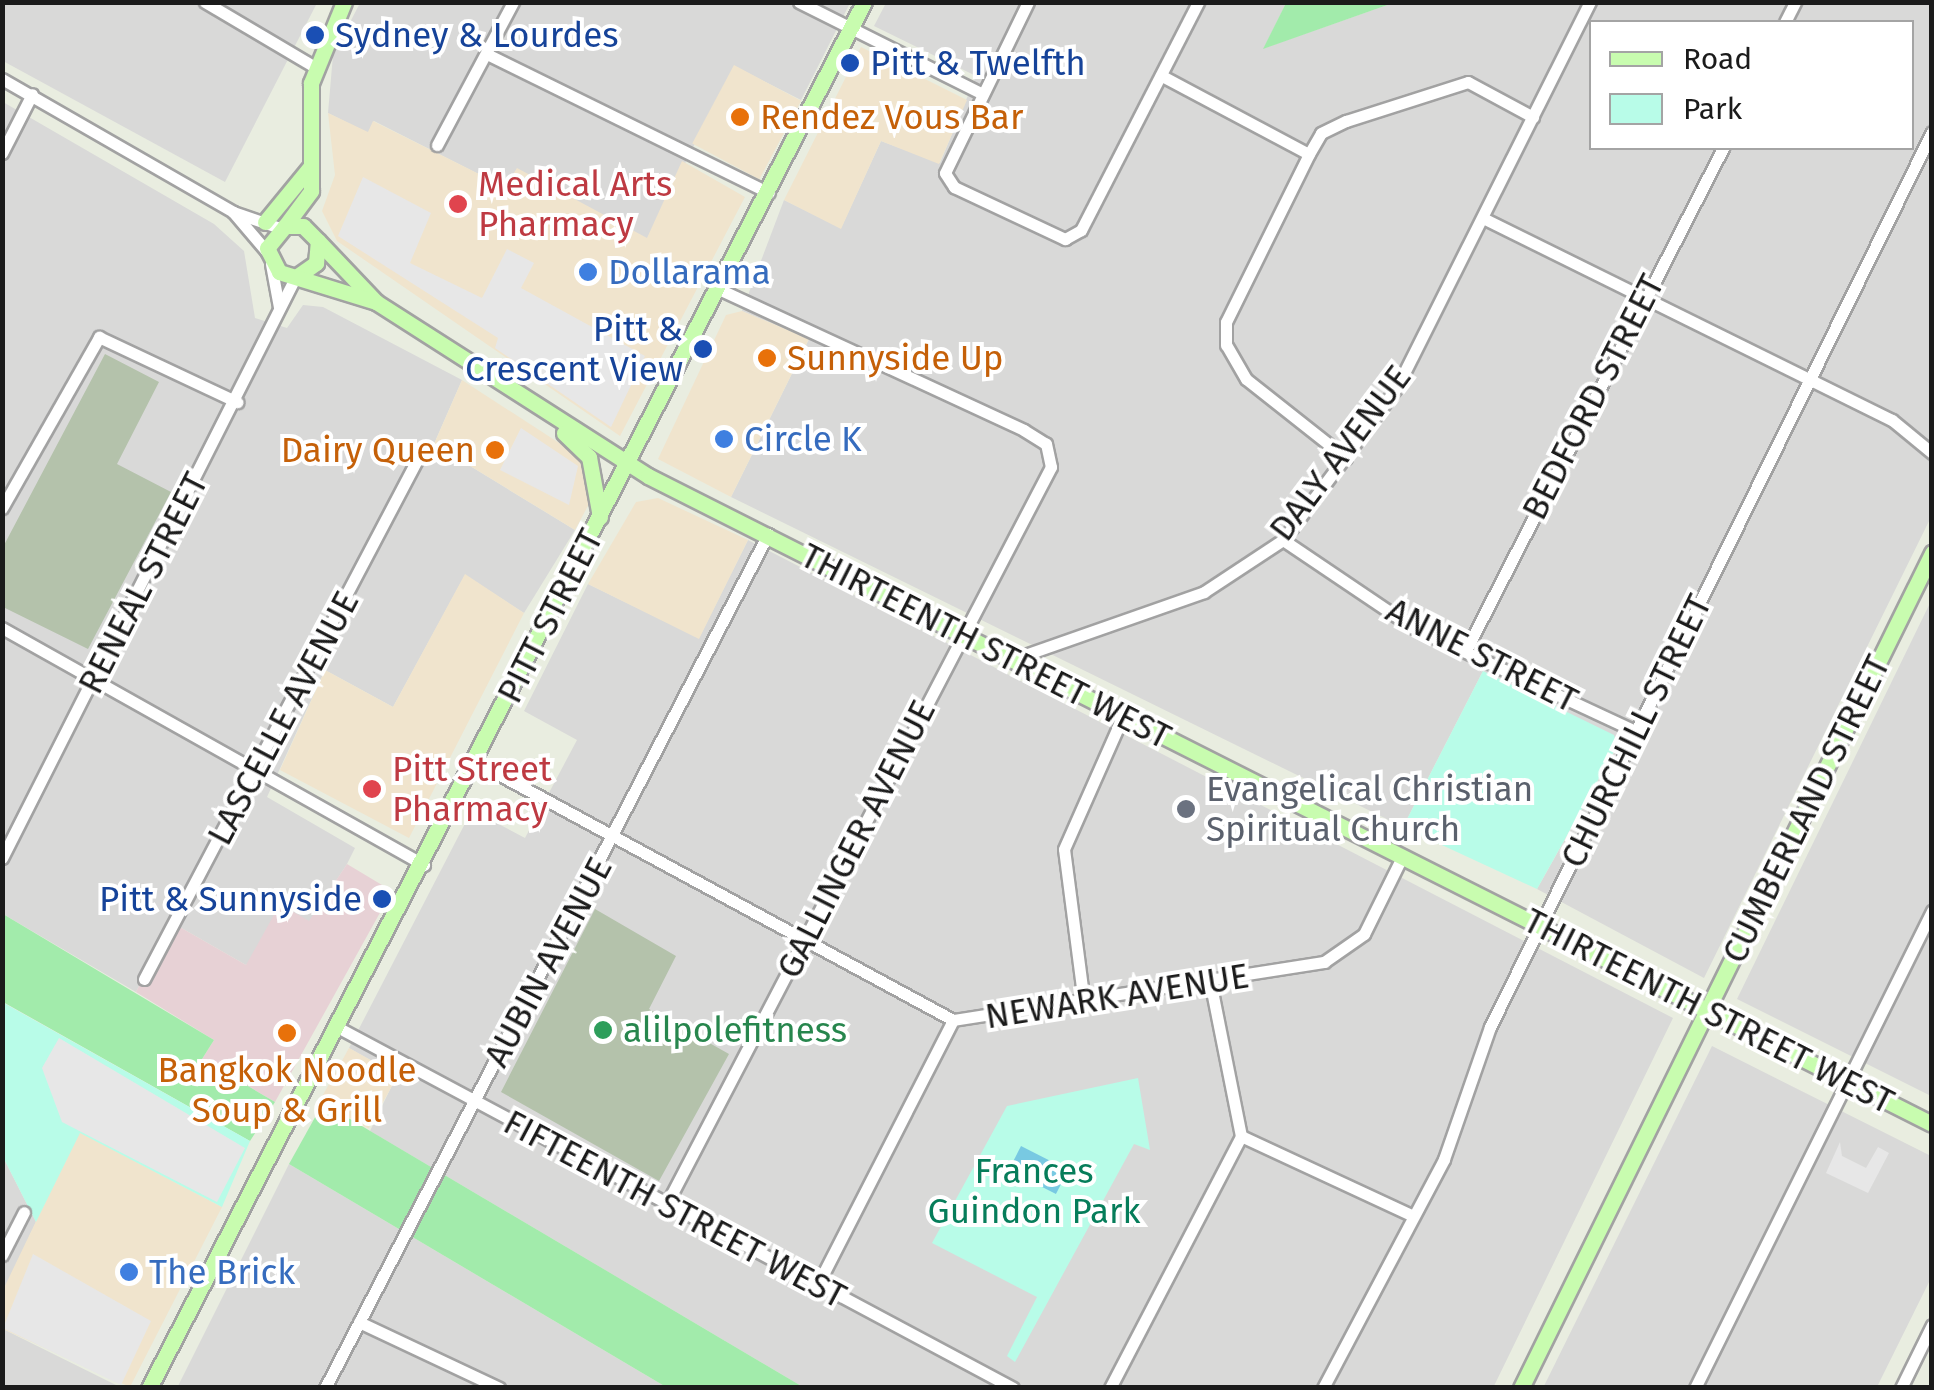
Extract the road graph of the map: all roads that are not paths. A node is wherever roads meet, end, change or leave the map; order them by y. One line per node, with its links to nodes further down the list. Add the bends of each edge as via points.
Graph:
1 (205, 2): 11 (street)
2 (344, 2): 11 (street)
3 (513, 2): 10 (street)
4 (798, 2): 9 (street)
5 (864, 2): 9 (street, PITT STREET)
6 (1028, 2): 14 (street)
7 (1198, 2): 12 (street)
8 (1590, 2): 16 (street, DALY AVENUE)
9 (851, 29): 14 (street); 22 (street, PITT STREET)
10 (487, 54): 18 (street); 22 (street)
11 (316, 68): 25 (street, via 311,190)
12 (1162, 76): 14 (street, via 1080,230 1064,239 949,182 947,166); 21 (street)
13 (2, 79): 15 (street)
14 (981, 93)
15 (32, 94): 20 (street); 23 (street)
16 (1533, 117): 21 (street, via 1468,82 1346,120 1321,133); 24 (street, DALY AVENUE)
17 (1932, 132): 33 (street, CHURCHILL STREET)
18 (437, 145)
19 (1723, 150): 30 (street, BEDFORD STREET)
20 (2, 154)
21 (1309, 154): 38 (street, via 1226,322 1226,345 1246,379)
22 (769, 193): 29 (street, PITT STREET)
23 (233, 212): 25 (street); 27 (street)
24 (1483, 218): 30 (street); 38 (street, DALY AVENUE, via 1397,387)
25 (277, 225): 26 (street, via 303,226); 27 (street)
26 (318, 242): 28 (street, via 316,262); 31 (street)
27 (269, 259): 28 (street); 32 (street)
28 (298, 276): 31 (street); 32 (street, RENEAL STREET)
29 (721, 290): 39 (street, PITT STREET); 46 (street, GALLINGER AVENUE, via 1046,444 1051,467)
30 (1643, 296): 33 (street); 47 (street, BEDFORD STREET)
31 (376, 302): 35 (street)
32 (279, 307): 34 (street, RENEAL STREET)
33 (1811, 378): 36 (street, via 1892,420); 51 (street, CHURCHILL STREET)
34 (237, 402): 40 (street, via 99,337); 49 (street, RENEAL STREET)
35 (543, 412): 39 (street, THIRTEENTH STREET WEST); 41 (street, via 589,457)
36 (1932, 453)
37 (419, 456): 53 (street, LASCELLE AVENUE)
38 (1346, 458): 43 (street, DALY AVENUE)
39 (630, 466): 41 (street, PITT STREET); 42 (street, THIRTEENTH STREET WEST)
40 (2, 508)
41 (600, 518): 52 (street, PITT STREET)
42 (768, 534): 46 (street, THIRTEENTH STREET WEST); 54 (street, AUBIN AVENUE)
43 (1283, 540): 47 (street, ANNE STREET, via 1412,626); 48 (street, DALY AVENUE, via 1204,592)
44 (1932, 552): 64 (street, CUMBERLAND STREET)
45 (2, 628): 49 (street)
46 (965, 629): 48 (street, THIRTEENTH STREET WEST); 60 (street, GALLINGER AVENUE)
47 (1466, 650): 51 (street, ANNE STREET)
48 (1016, 658): 50 (street, THIRTEENTH STREET WEST)
49 (95, 676): 53 (street); 56 (street, RENEAL STREET)
50 (1122, 718): 55 (street, THIRTEENTH STREET WEST); 63 (street, via 1064,849)
51 (1635, 731): 59 (street, CHURCHILL STREET)
52 (476, 762): 54 (street); 57 (street, PITT STREET)
53 (258, 770): 57 (street); 61 (street, LASCELLE AVENUE)
54 (614, 836): 60 (street); 68 (street, AUBIN AVENUE)
55 (1402, 857): 59 (street, THIRTEENTH STREET WEST); 62 (street, NEWARK AVENUE, via 1364,934 1324,962)
56 (2, 858)
57 (424, 865): 66 (street, PITT STREET)
58 (1932, 911): 67 (street)
59 (1540, 926): 64 (street, THIRTEENTH STREET WEST); 73 (street, CHURCHILL STREET)
60 (802, 942): 65 (street); 71 (street, GALLINGER AVENUE)
61 (144, 979)
62 (1210, 981): 63 (street, NEWARK AVENUE); 70 (street)
63 (1084, 1003): 65 (street, NEWARK AVENUE)
64 (1708, 1009): 67 (street, THIRTEENTH STREET WEST); 84 (street, CUMBERLAND STREET)
65 (954, 1020): 75 (street, NEWARK AVENUE)
66 (339, 1028): 68 (street, FIFTEENTH STREET WEST); 78 (street, PITT STREET)
67 (1847, 1080): 69 (street, THIRTEENTH STREET WEST); 85 (street)
68 (476, 1101): 71 (street, FIFTEENTH STREET WEST); 76 (street, AUBIN AVENUE)
69 (1932, 1124)
70 (1241, 1136): 73 (street); 82 (street)
71 (664, 1209): 75 (street, FIFTEENTH STREET WEST)
72 (24, 1212): 74 (street)
73 (1413, 1216): 83 (street, CHURCHILL STREET)
74 (2, 1255)
75 (817, 1286): 81 (street, FIFTEENTH STREET WEST)
76 (359, 1322): 79 (street, AUBIN AVENUE); 80 (street)
77 (1932, 1325): 86 (street)
78 (149, 1388)
79 (325, 1388)
80 (499, 1388)
81 (1013, 1388)
82 (1110, 1388)
83 (1323, 1388)
84 (1521, 1388)
85 (1695, 1388)
86 (1901, 1388)

